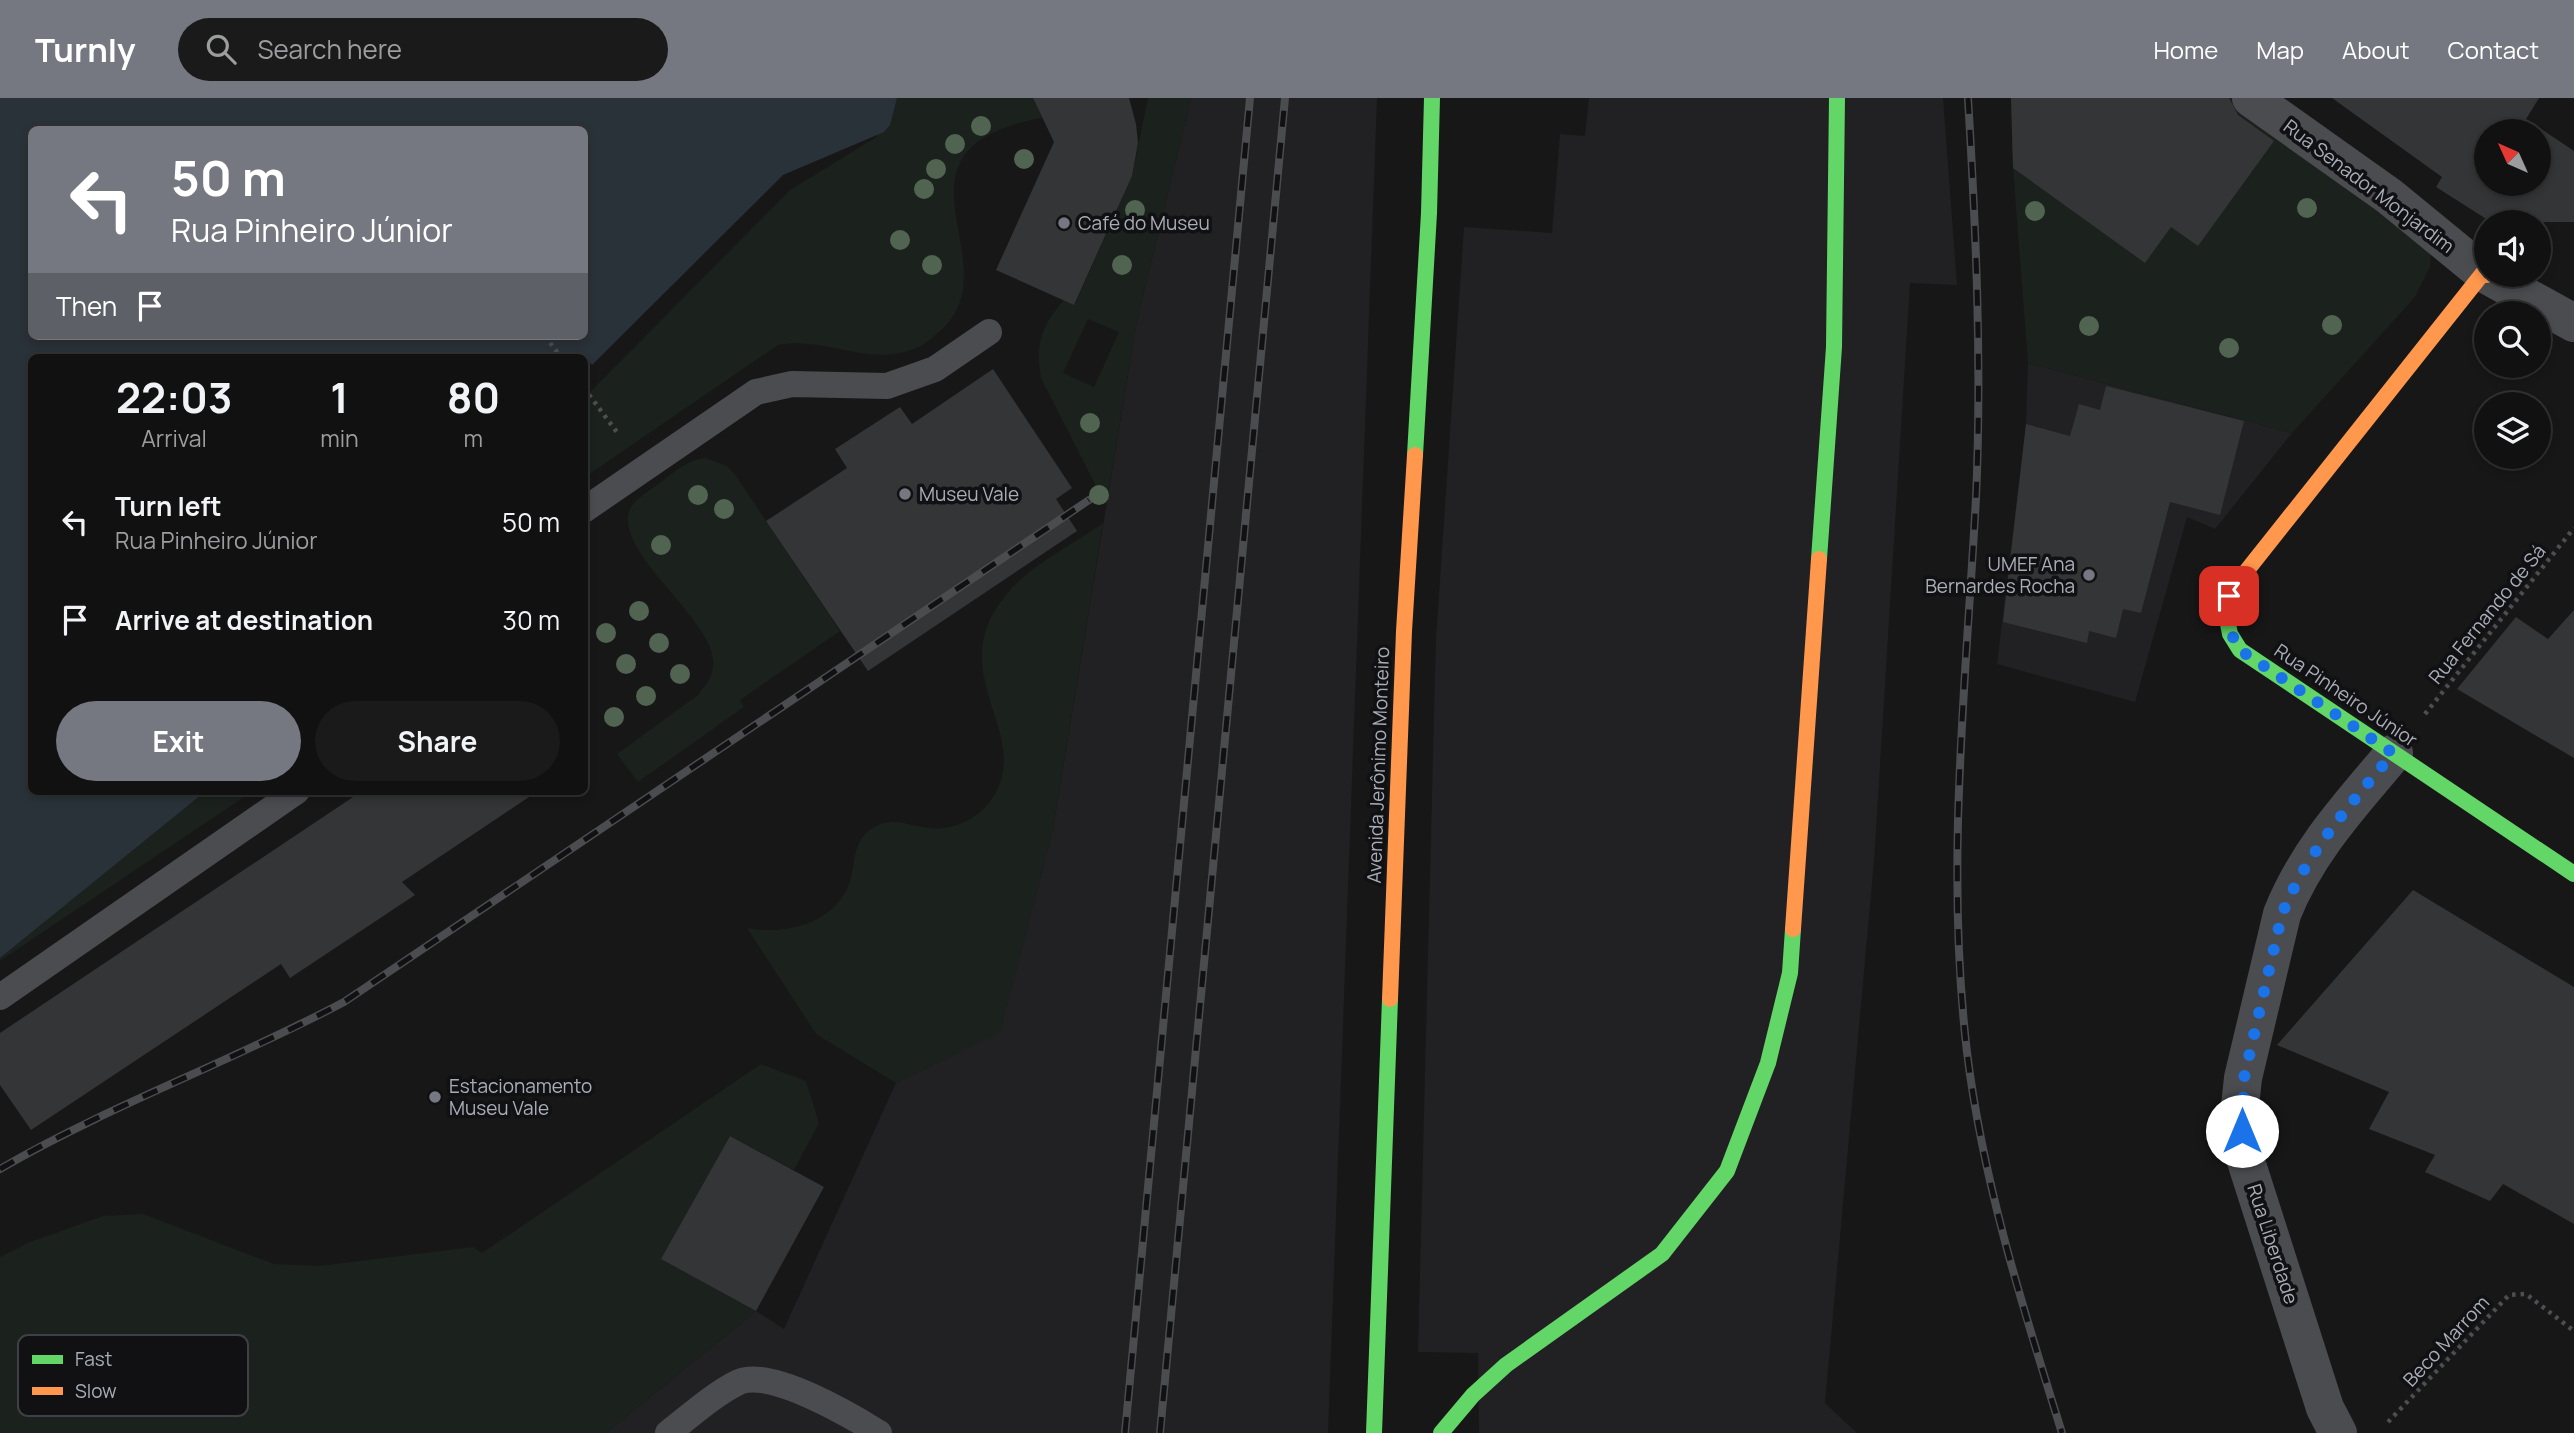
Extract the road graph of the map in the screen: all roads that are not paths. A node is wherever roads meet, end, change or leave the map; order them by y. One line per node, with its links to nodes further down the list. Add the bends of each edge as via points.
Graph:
1 (1432, 98): 16 (street, Avenida Jerônimo Monteiro, via 1405,631)
2 (1837, 98): 17 (street, via 1834,347 1790,973 1768,1063 1727,1171 1662,1254 1506,1365)
3 (2250, 98): 4 (street, Rua Senador Monjardim, via 2389,196)
4 (2474, 264)
5 (2476, 287): 10 (street, Rua Pinheiro Júnior, via 2237,583 2225,610 2231,638 2240,650)
6 (2509, 287): 7 (street, Rua Senador Monjardim)
7 (2574, 323)
8 (989, 332): 9 (lane, via 935,369 887,386 792,384 757,393)
9 (588, 507)
10 (2393, 753): 12 (street, Rua Pinheiro Júnior); 18 (street, Rua Liberdade, via 2327,833 2292,889 2282,914 2240,1106 2244,1155 2325,1408)
11 (291, 795): 13 (lane)
12 (2574, 874)
13 (0, 997)
14 (668, 1433): 15 (lane, via 728,1388 755,1377 779,1381)
15 (879, 1433)
16 (1374, 1433)
17 (1441, 1433)
18 (2338, 1433)

